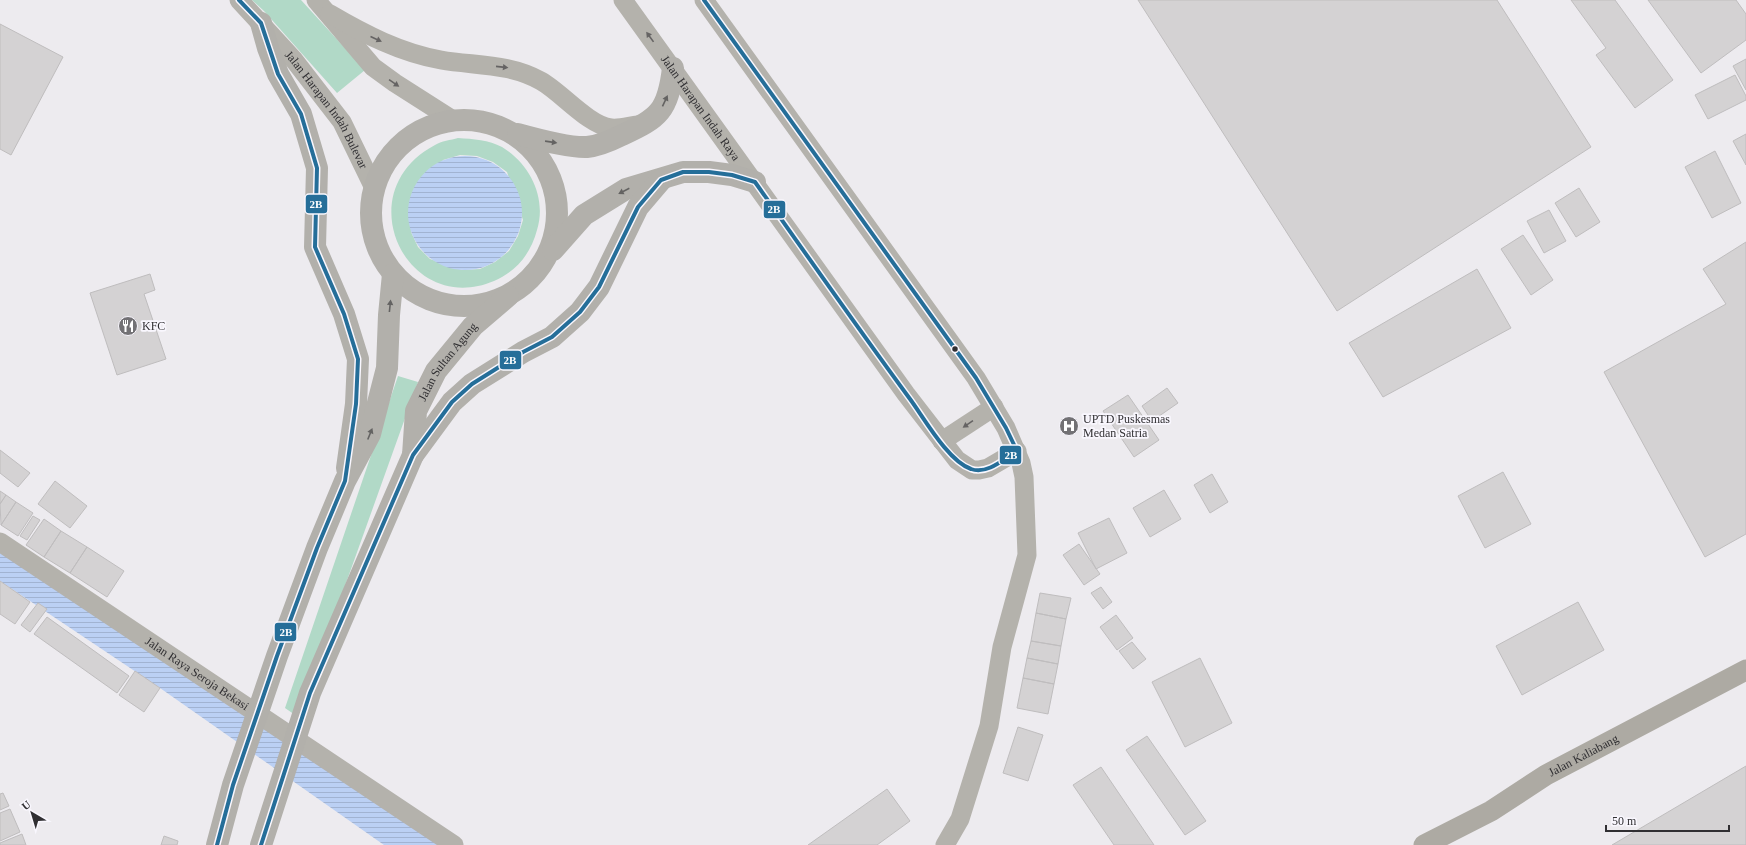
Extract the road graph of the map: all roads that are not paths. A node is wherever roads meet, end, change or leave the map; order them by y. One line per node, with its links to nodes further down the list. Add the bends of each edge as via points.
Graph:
1 (239, 0): 6 (street, Jalan Harapan Indah Bulevar)
2 (316, 0): 5 (street)
3 (623, 0): 7 (street, Jalan Harapan Indah Raya, one-way to 3)
4 (704, 0): 17 (street, via 964,361)
5 (330, 14): 8 (street, one-way to 8, via 372,67); 9 (street, one-way to 9, via 358,31 396,48 440,60 509,68 525,73 542,81 596,122 610,128)
6 (261, 22): 13 (street, Jalan Harapan Indah Bulevar, via 342,122); 21 (highway, via 278,74 301,114 315,158 315,247 344,314 358,359 356,404)
7 (672, 68): 9 (highway, one-way to 7, via 662,107 671,89); 12 (street, Jalan Harapan Indah Raya)
8 (453, 120): 10 (highway, via 484,122); 13 (highway, via 427,128 403,143 385,163)
9 (648, 123): 10 (highway, one-way to 9, via 587,147 614,139)
10 (513, 133): 14 (highway, via 537,153 551,176 556,195 557,228)
11 (661, 180): 12 (highway, Jalan Sultan Agung, via 683,172 709,172); 14 (highway, Jalan Sultan Agung, one-way to 14, via 626,189 584,215); 20 (highway, via 638,207 599,287 580,312 552,337 472,384 452,402)
12 (755, 182): 18 (street, Jalan Harapan Indah Raya)
13 (374, 188): 15 (highway, via 370,211 373,234 380,256)
14 (546, 259): 16 (highway, Jalan Sultan Agung, via 531,278)
15 (393, 274): 16 (highway, via 418,295 448,306 481,306); 21 (highway, one-way to 15, via 370,434 387,368)
16 (508, 296): 20 (highway, Jalan Sultan Agung, via 473,326 436,371 416,411)
17 (994, 407): 18 (street, one-way to 18); 19 (street)
18 (942, 441): 19 (street, Jalan Harapan Indah Raya, via 957,460 972,470 988,468)
19 (1017, 451): 27 (street, via 1024,477 1027,555 1002,647 989,726 960,819)
20 (413, 455): 25 (highway, Jalan Sultan Agung, via 310,693)
21 (345, 481): 24 (highway, via 277,656 233,785)
22 (0, 542): 26 (street, Jalan Raya Seroja Bekasi)
23 (1746, 670): 28 (main road, Jalan Kaliabang, via 1546,775 1491,811)
24 (217, 845)
25 (261, 845)
26 (454, 845)
27 (945, 845)
28 (1424, 845)

